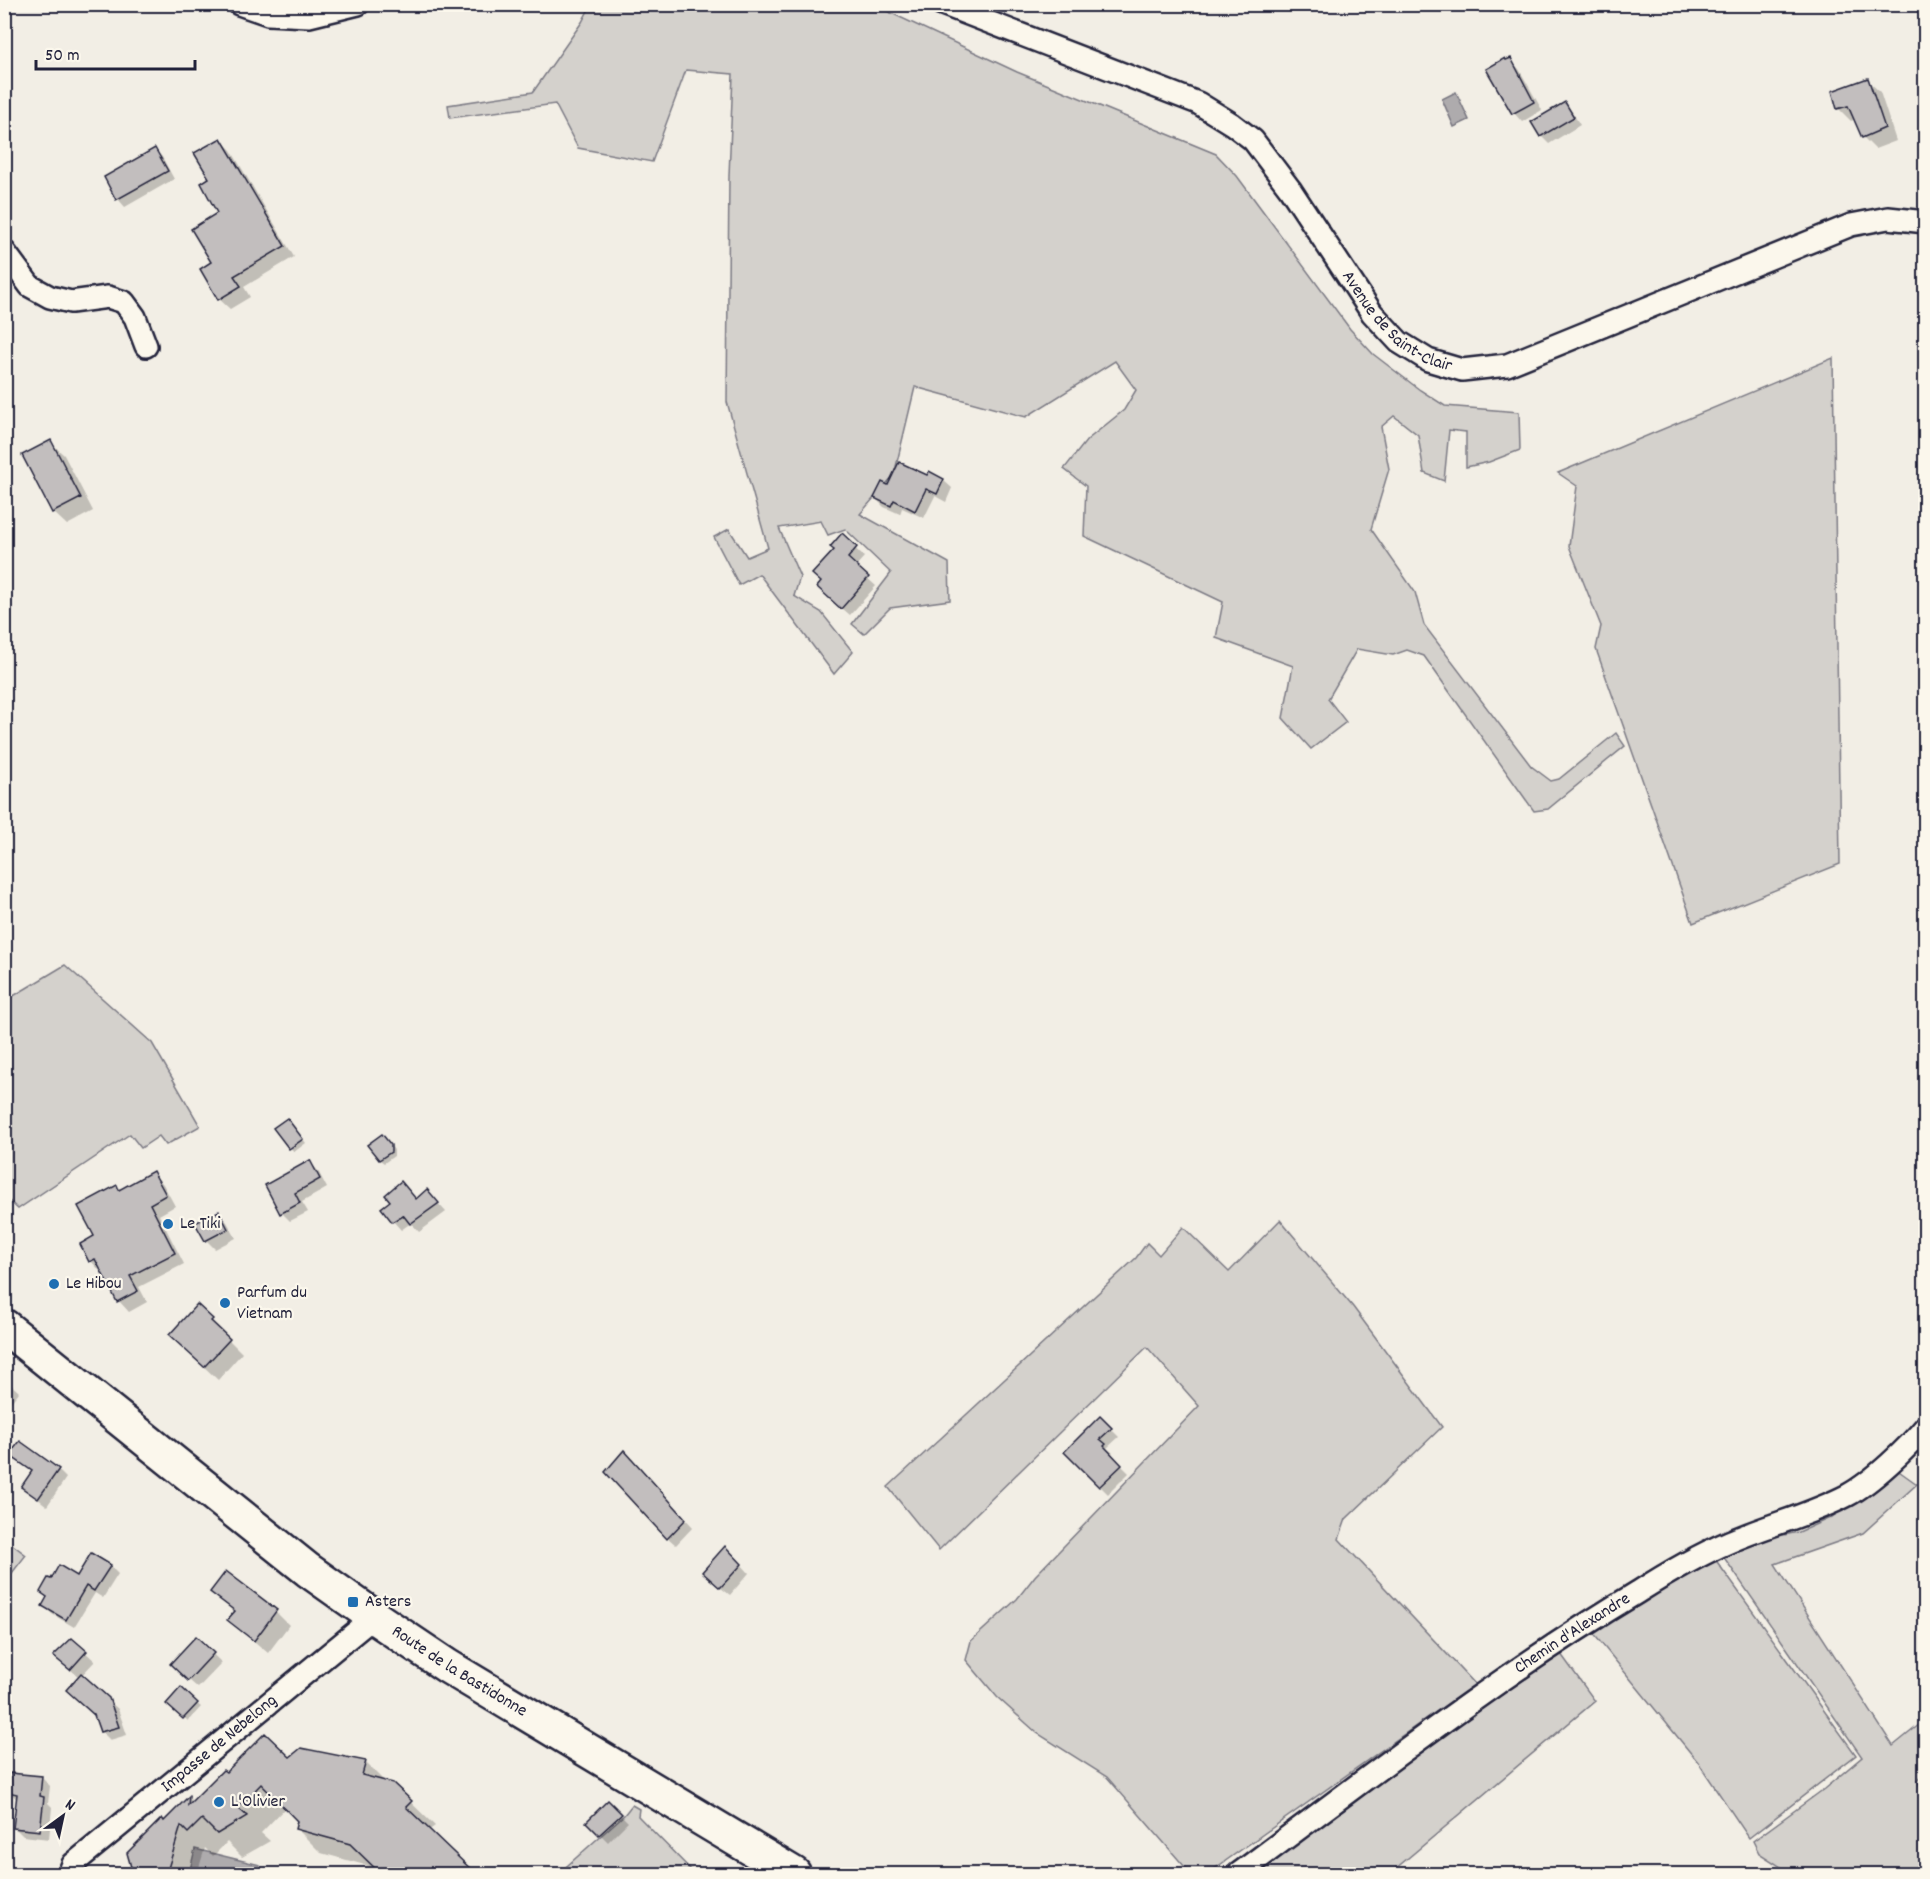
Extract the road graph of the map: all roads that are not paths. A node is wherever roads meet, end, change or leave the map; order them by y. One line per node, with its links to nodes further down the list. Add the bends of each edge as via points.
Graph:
1 (239, 4): 2 (street, via 268,14 309,16)
2 (358, 4)
3 (942, 4): 4 (street, Avenue de Saint-Clair, via 1198,103 1232,124 1253,140 1372,313 1399,342 1428,360 1462,370 1507,365 1851,225 1888,218)
4 (1926, 222)
5 (4, 251): 6 (street, via 30,286 50,297 71,302 108,297 124,302 135,317)
6 (146, 346)
7 (4, 1326): 9 (main road, Route de la Bastidonne, via 308,1570)
8 (1926, 1426): 12 (street, Chemin d'Alexandre, via 1849,1495 1726,1543 1570,1633)
9 (374, 1617): 10 (street, Impasse de Nebelong, via 73,1864); 11 (main road, Route de la Bastidonne, via 447,1666)
10 (69, 1875)
11 (794, 1875)
12 (1238, 1875)

